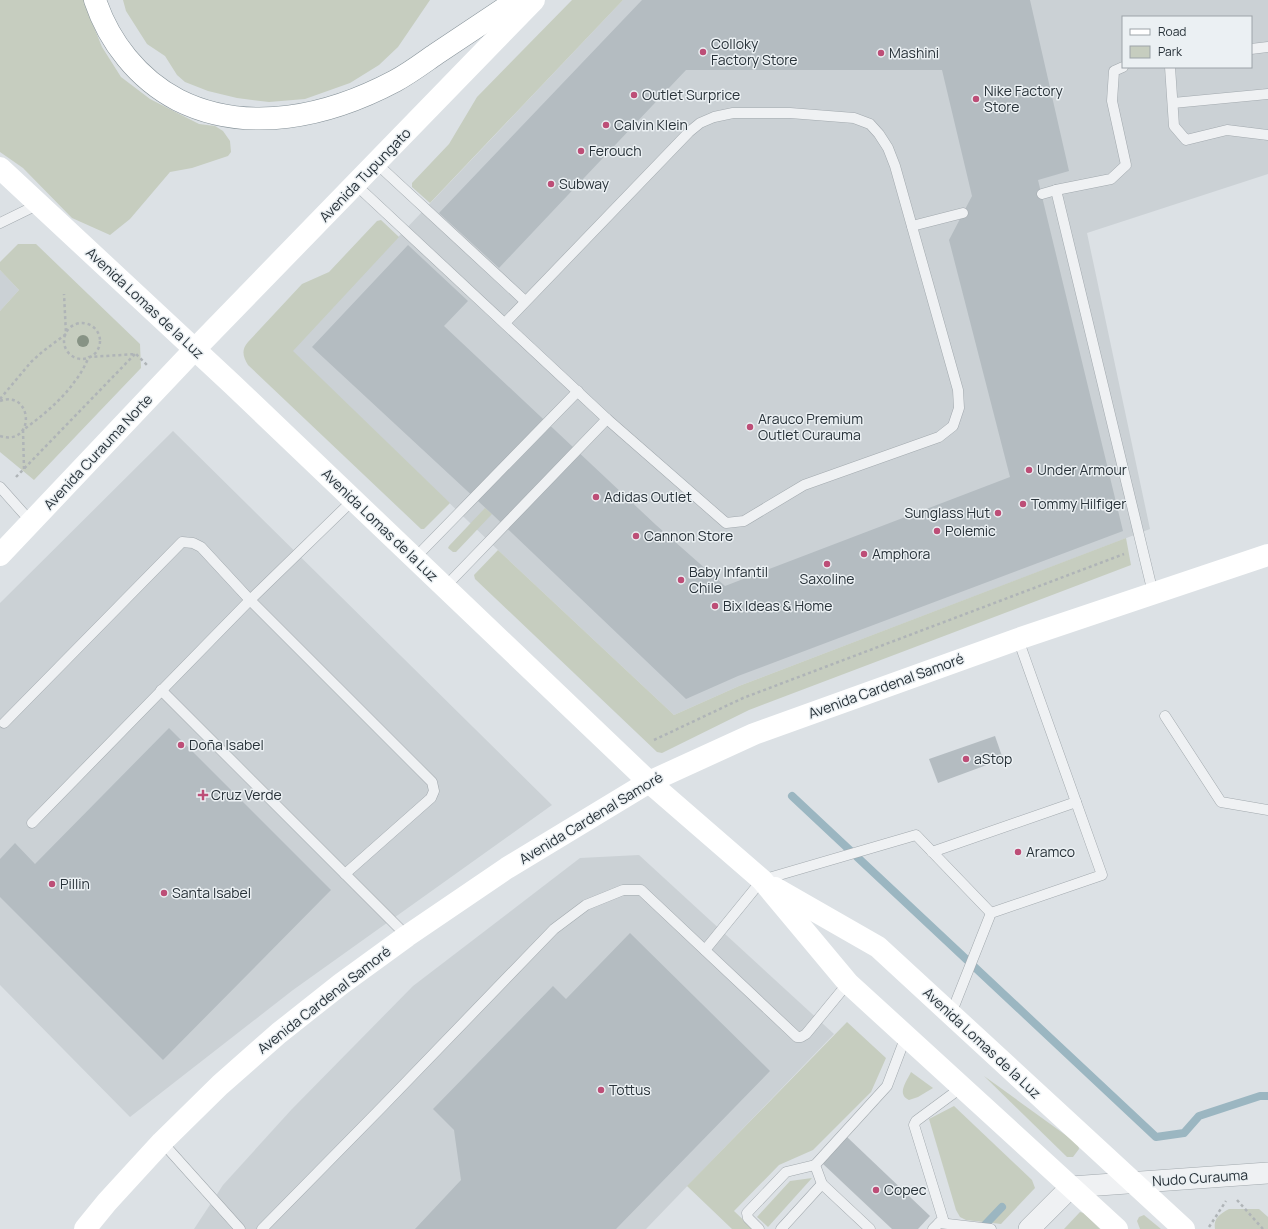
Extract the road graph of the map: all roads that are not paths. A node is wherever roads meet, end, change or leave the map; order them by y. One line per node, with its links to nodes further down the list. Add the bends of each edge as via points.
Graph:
1 (95, 0): 2 (main road, via 114,42 146,79 168,95 192,107 218,115 270,119 316,112 355,99 397,80)
2 (516, 0)
3 (534, 0): 11 (main road, Avenida Tupungato)
4 (1268, 47): 5 (lane)
5 (1252, 49)
6 (1122, 67): 14 (lane, via 1114,71 1112,101 1126,165 1111,179)
7 (1170, 68): 9 (lane)
8 (1268, 94): 9 (lane)
9 (1173, 103): 10 (lane, via 1174,126 1186,140 1227,130)
10 (1268, 136)
11 (376, 163): 13 (main road, Avenida Tupungato); 20 (lane)
12 (0, 168): 16 (main road, Avenida Lomas de la Luz)
13 (355, 184): 21 (lane); 22 (main road, Avenida Tupungato)
14 (1056, 190): 15 (lane); 32 (lane)
15 (1042, 194)
16 (39, 204): 18 (lane); 22 (main road, Avenida Lomas de la Luz)
17 (963, 213): 19 (lane)
18 (0, 223)
19 (912, 226): 20 (lane, via 893,160 888,148 870,124 854,118 790,113 714,117 700,123 689,132); 24 (lane, via 958,390 959,408 953,426 939,437 804,485 744,521 726,523)
20 (525, 301): 21 (lane)
21 (505, 322): 23 (lane)
22 (195, 349): 26 (main road, Avenida Lomas de la Luz); 27 (main road, Avenida Curauma Norte)
23 (578, 391): 24 (lane); 30 (lane)
24 (607, 419): 31 (lane)
25 (2, 489): 27 (lane)
26 (353, 500): 30 (main road, Avenida Lomas de la Luz); 33 (lane)
27 (32, 522): 28 (main road, Avenida Curauma Norte)
28 (0, 554)
29 (1268, 555): 32 (main road, Avenida Cardenal Samoré)
30 (414, 558): 31 (main road, Avenida Lomas de la Luz)
31 (445, 587): 38 (main road, Avenida Lomas de la Luz)
32 (1153, 592): 34 (main road, Avenida Cardenal Samoré)
33 (250, 600): 35 (lane); 37 (lane, via 201,547 182,542); 43 (lane, via 432,782 434,791 431,798)
34 (1018, 639): 38 (main road, Avenida Cardenal Samoré, via 754,734); 39 (lane)
35 (161, 690): 41 (lane); 43 (lane)
36 (1165, 716): 40 (lane, via 1221,802)
37 (4, 723)
38 (649, 782): 44 (main road, Avenida Lomas de la Luz); 46 (main road, Avenida Cardenal Samoré, via 507,868)
39 (1076, 802): 42 (lane); 45 (lane, via 1102,875)
40 (1268, 810)
41 (32, 823)
42 (932, 852): 44 (lane, via 916,835); 45 (lane)
43 (345, 874): 46 (lane)
44 (762, 880): 47 (lane); 48 (main road, Avenida Lomas de la Luz); 49 (main road, Avenida Lomas de la Luz, via 878,947)
45 (991, 913): 49 (lane)
46 (407, 936): 52 (main road, Avenida Cardenal Samoré, via 279,1033 220,1085)
47 (705, 950): 48 (lane, via 797,1037 806,1034); 61 (lane, via 641,890 623,890 586,905 554,929)
48 (848, 982): 50 (main road, Avenida Lomas de la Luz)
49 (951, 1014): 55 (main road, Avenida Lomas de la Luz)
50 (906, 1036): 51 (main road, Avenida Lomas de la Luz); 53 (lane, via 887,1086)
51 (962, 1087): 57 (main road, Avenida Lomas de la Luz); 58 (lane, via 914,1125)
52 (162, 1142): 59 (main road, Avenida Cardenal Samoré); 60 (lane)
53 (815, 1165): 56 (lane); 62 (lane, via 786,1172 747,1214)
54 (1268, 1173): 55 (street, Nudo Curauma)
55 (1133, 1183): 57 (street, Nudo Curauma); 69 (main road, Avenida Lomas de la Luz)
56 (822, 1184): 63 (lane); 64 (lane)
57 (1071, 1187): 67 (street); 68 (main road, Avenida Lomas de la Luz)
58 (938, 1223): 65 (lane)
59 (85, 1229)
60 (240, 1229)
61 (262, 1229)
62 (759, 1229)
63 (781, 1229)
64 (870, 1229)
65 (988, 1229): 66 (lane)
66 (991, 1229)
67 (1029, 1229)
68 (1117, 1229)
69 (1184, 1229)

